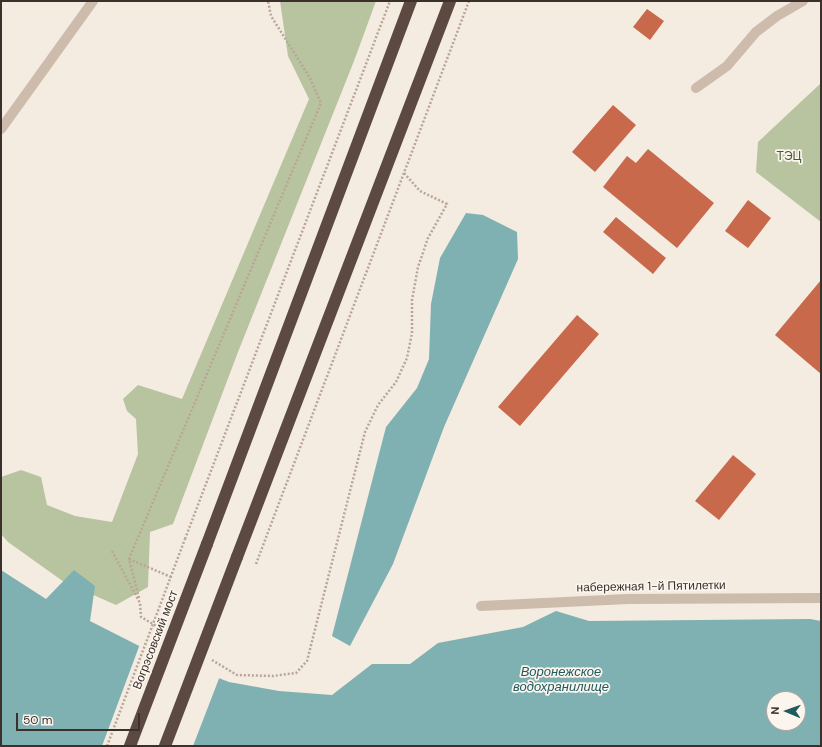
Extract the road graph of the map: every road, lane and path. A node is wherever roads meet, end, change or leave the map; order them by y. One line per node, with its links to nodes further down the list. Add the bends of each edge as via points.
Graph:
1 (93, 1): 9 (lane)
2 (268, 1): 12 (path, via 271,16 310,78 321,103)
3 (390, 1): 14 (path, bridge)
4 (411, 1): 21 (highway, Вогрэсовский мост, bridge)
5 (450, 1): 22 (highway, bridge)
6 (469, 1): 10 (path)
7 (803, 1): 8 (lane, via 756,32 727,66)
8 (696, 88)
9 (1, 129)
10 (404, 173): 13 (path); 19 (path, via 420,191 447,204 428,238 418,267 407,358 396,382 378,405 364,432 307,661 296,673 273,676 236,675)
11 (112, 551): 16 (path)
12 (129, 558): 14 (path); 16 (path)
13 (256, 564)
14 (171, 577): 20 (path, bridge)
15 (821, 598): 17 (lane, набережная 1-й Пятилетки, via 628,599)
16 (140, 603): 18 (path, via 141,617)
17 (481, 606)
18 (162, 629)
19 (209, 658)
20 (107, 746)
21 (130, 746)
22 (165, 746)

